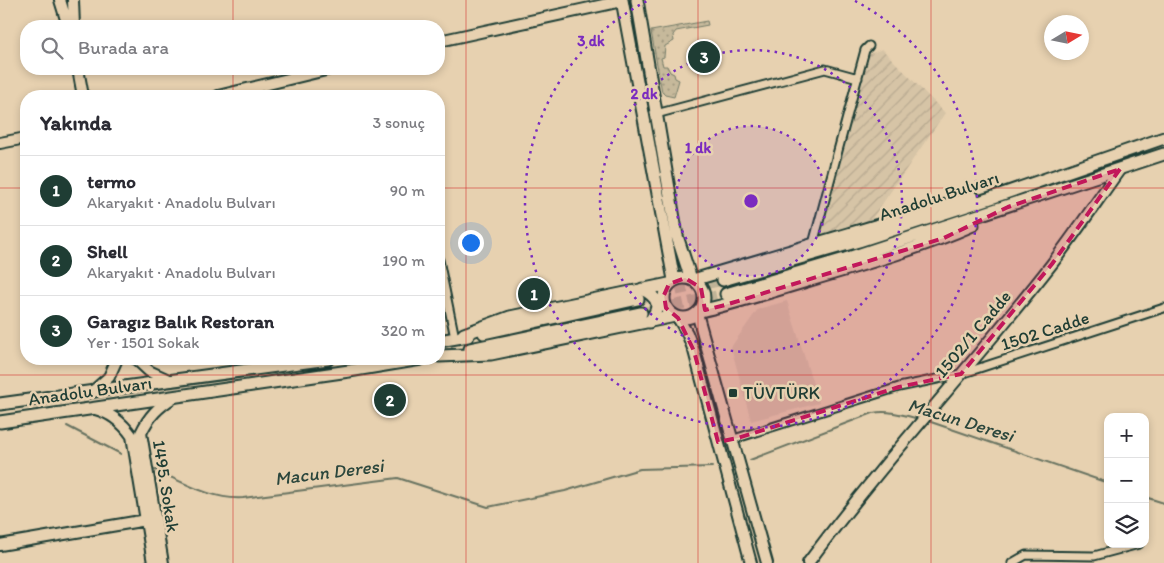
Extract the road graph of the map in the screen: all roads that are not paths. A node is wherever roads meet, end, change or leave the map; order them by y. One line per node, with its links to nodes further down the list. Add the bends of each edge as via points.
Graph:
1 (60, 0): 5 (street)
2 (73, 0): 6 (street)
3 (622, 0): 7 (street); 24 (main road)
4 (637, 0): 14 (main road)
5 (66, 20)
6 (74, 20)
7 (445, 40)
8 (869, 46): 11 (street)
9 (79, 75): 12 (street)
10 (305, 75): 13 (street)
11 (858, 78): 14 (street, via 825,69); 21 (street)
12 (82, 90)
13 (243, 90)
14 (656, 114): 23 (main road, via 677,236)
15 (1164, 138): 20 (main road, Anadolu Bulvarı)
16 (20, 139): 17 (street)
17 (0, 144)
18 (1164, 154): 19 (main road, Anadolu Bulvarı)
19 (1120, 169): 27 (main road, Anadolu Bulvarı, via 1008,207 944,238 863,264); 41 (street, 1502/1 Cadde, via 1052,264)
20 (1012, 191): 21 (main road, via 978,195); 22 (main road, Anadolu Bulvarı, via 859,241)
21 (813, 244): 22 (main road)
22 (722, 276): 23 (main road); 27 (main road, via 711,280 709,292 712,298)
23 (692, 280): 24 (main road, via 680,278); 29 (main road, via 704,294)
24 (672, 282): 26 (main road); 31 (main road, via 666,289 664,302)
25 (445, 285): 33 (street)
26 (640, 294): 32 (main road, via 650,293 658,306); 33 (main road)
27 (725, 300): 29 (main road, Anadolu Bulvarı)
28 (1164, 308): 41 (street, 1502 Cadde)
29 (698, 312): 31 (main road, via 692,317); 48 (street)
30 (640, 314): 35 (main road)
31 (676, 317): 32 (main road); 49 (street, via 694,351)
32 (649, 322): 36 (main road, via 490,354)
33 (458, 338): 34 (main road)
34 (445, 340)
35 (445, 354)
36 (445, 355)
37 (114, 365): 43 (street, Anadolu Bulvarı, via 109,377)
38 (142, 365): 42 (street)
39 (285, 365): 42 (main road, Anadolu Bulvarı)
40 (382, 365): 44 (main road, Anadolu Bulvarı)
41 (960, 374): 48 (street, 1502 Cadde, via 899,387); 58 (street, 1502/1 Cadde)
42 (172, 381): 43 (main road, Anadolu Bulvarı)
43 (92, 392): 45 (main road, Anadolu Bulvarı)
44 (174, 397): 46 (main road, Anadolu Bulvarı); 50 (street, 1495. Sokak, via 156,409 141,434)
45 (0, 404)
46 (94, 408): 47 (main road, Anadolu Bulvarı); 50 (street, 1495. Sokak, via 125,426 132,436)
47 (0, 422)
48 (734, 439): 49 (street); 57 (street)
49 (718, 442): 56 (street)
50 (142, 466): 51 (street, 1495. Sokak)
51 (150, 520): 52 (street); 54 (street, 1495. Sokak); 55 (street, 1495. Sokak)
52 (0, 545)
53 (1125, 548): 59 (street, via 1094,556 1026,555)
54 (153, 563)
55 (163, 563)
56 (751, 563)
57 (767, 563)
58 (808, 563)
59 (1012, 563)

